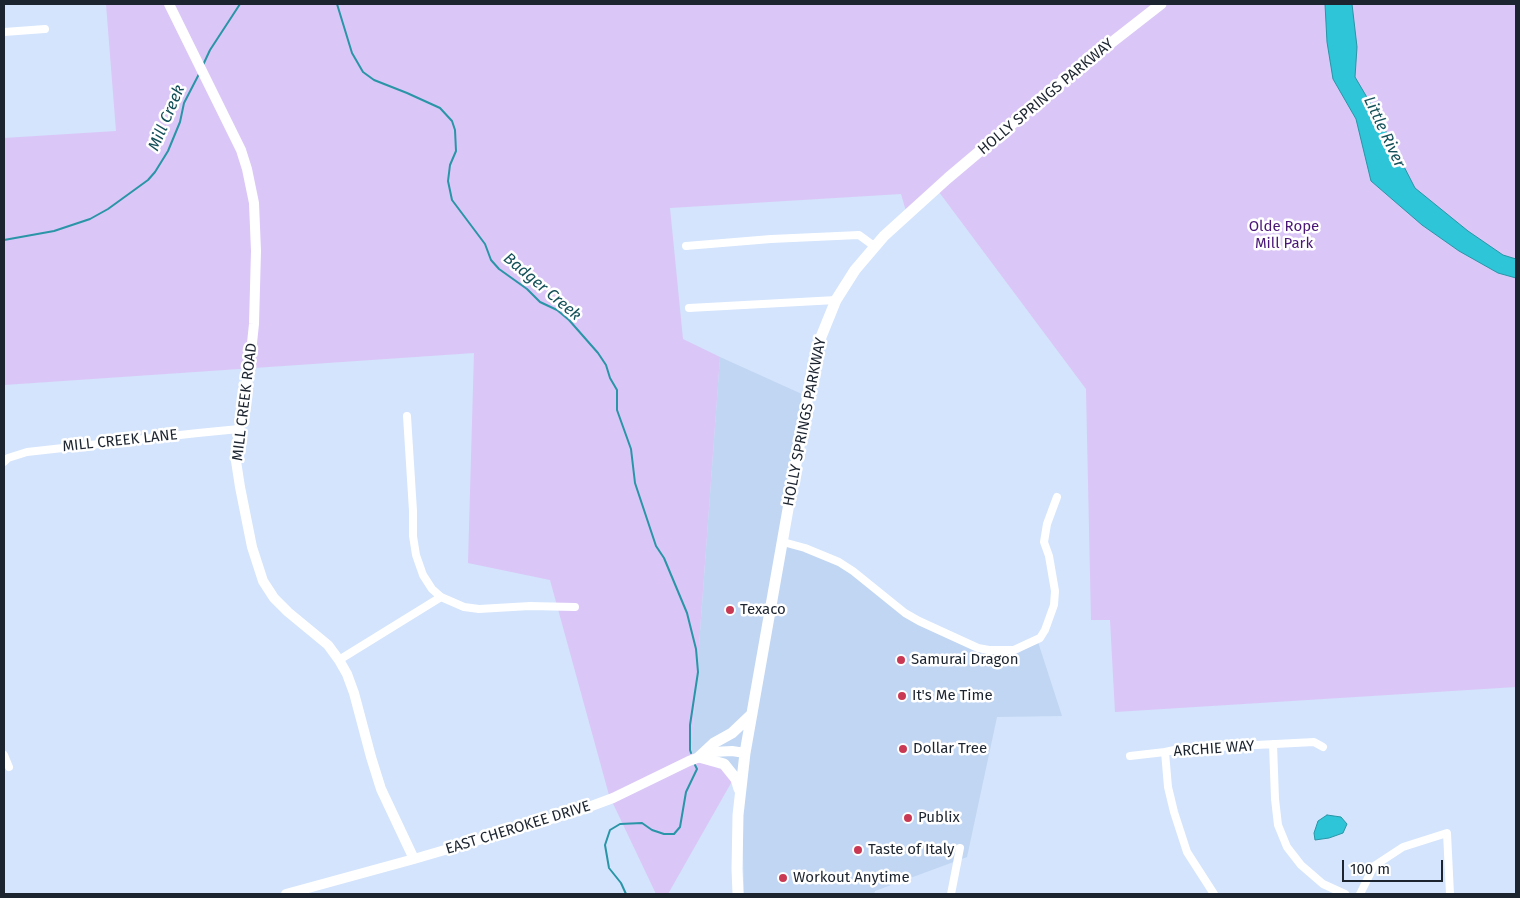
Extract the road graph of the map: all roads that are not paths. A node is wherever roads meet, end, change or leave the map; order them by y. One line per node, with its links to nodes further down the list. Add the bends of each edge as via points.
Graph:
1 (169, 4): 10 (street, MILL CREEK ROAD, via 241,150 254,203 254,324)
2 (1161, 4): 6 (main road, HOLLY SPRINGS PARKWAY, via 1070,75)
3 (45, 30): 4 (street)
4 (4, 32)
5 (686, 246): 6 (street, via 859,235)
6 (874, 246): 7 (main road, HOLLY SPRINGS PARKWAY)
7 (836, 300): 8 (street); 13 (main road, HOLLY SPRINGS PARKWAY, via 816,354)
8 (689, 308)
9 (407, 416): 14 (street, via 416,555 423,575)
10 (238, 430): 11 (street, MILL CREEK LANE, via 27,452); 16 (street, MILL CREEK ROAD, via 236,461 240,487 262,581 274,598 328,645)
11 (4, 462)
12 (1056, 497): 13 (street, via 1044,542 1055,591 1054,605 1040,638 1014,650 978,648 919,621 839,562)
13 (783, 542): 17 (main road, HOLLY SPRINGS PARKWAY)
14 (441, 597): 15 (street, via 464,607 479,609); 16 (street)
15 (575, 607)
16 (339, 660): 28 (street, MILL CREEK ROAD, via 354,693 381,789)
17 (752, 714): 21 (main road, HOLLY SPRINGS PARKWAY); 24 (main road)
18 (1273, 744): 19 (street, ARCHIE WAY, via 1314,742); 20 (street, ARCHIE WAY); 33 (street, via 1278,826 1287,848 1300,865 1324,884)
19 (1323, 747)
20 (1165, 752): 23 (street); 32 (street, ARCHIE WAY, via 1168,787 1187,852)
21 (745, 753): 24 (street, EAST CHEROKEE DRIVE, via 722,751); 26 (main road, HOLLY SPRINGS PARKWAY)
22 (4, 755): 25 (street)
23 (1130, 756)
24 (699, 757): 26 (main road, via 724,764 736,778); 28 (street, EAST CHEROKEE DRIVE, via 578,811)
25 (10, 767)
26 (740, 792): 30 (main road, HOLLY SPRINGS PARKWAY)
27 (960, 848): 31 (street)
28 (414, 859): 29 (street, EAST CHEROKEE DRIVE)
29 (286, 894)
30 (738, 894)
31 (951, 894)
32 (1214, 894)
33 (1345, 894)
34 (1360, 894): 35 (street, via 1374,866 1402,847 1447,833)
35 (1450, 894)

